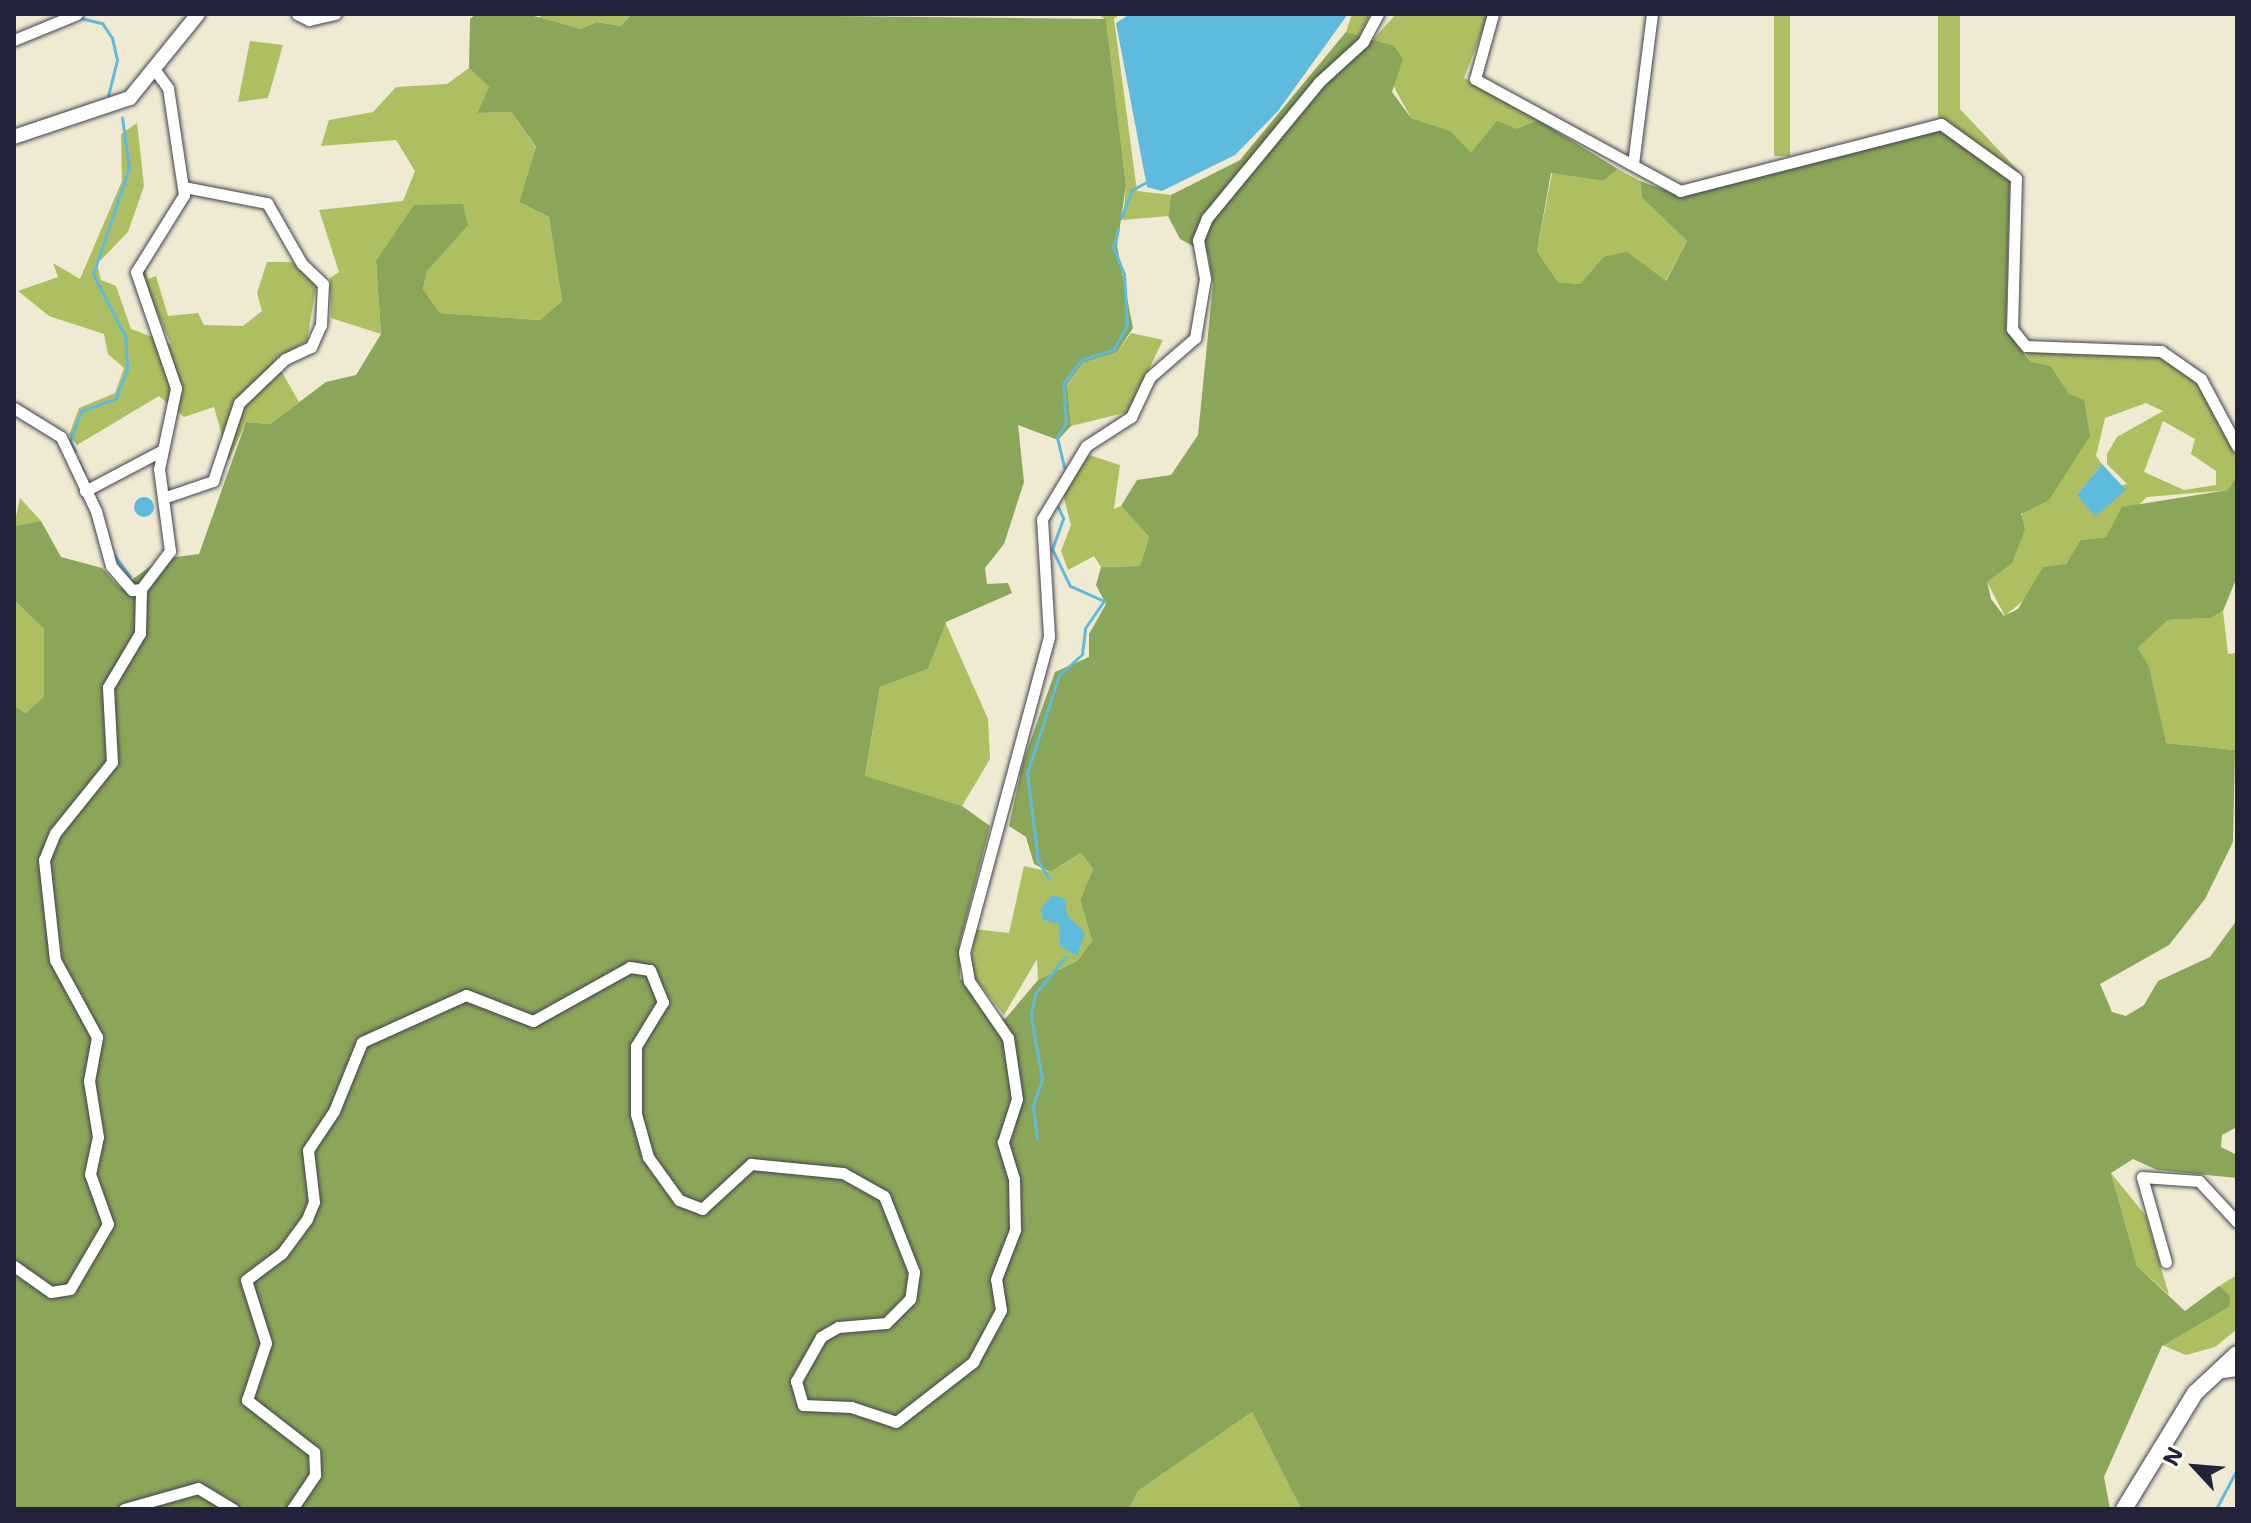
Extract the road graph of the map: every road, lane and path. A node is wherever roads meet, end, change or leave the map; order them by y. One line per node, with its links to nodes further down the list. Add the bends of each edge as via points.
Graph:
1 (77, 14): 8 (street)
2 (198, 14): 9 (street)
3 (297, 14): 4 (street, via 309,20)
4 (335, 14)
5 (1378, 14): 27 (street, via 1363,42 1319,82 1207,218 1198,240 1205,279 1195,338 1158,367 1131,417 1086,446 1042,519 1049,636 964,952 969,981 1008,1038 1017,1099 1003,1142 1014,1179 1015,1230 996,1279 1001,1310 973,1362 896,1422 851,1407 803,1405 796,1381 821,1337 838,1327 886,1323 910,1299 914,1272 884,1196 843,1173 751,1164 702,1209 679,1200 648,1157 637,1124 636,1046 663,1002 650,970 630,967 533,1021 466,995 362,1042 334,1111 308,1150 314,1202 307,1219 282,1253 246,1280 266,1343 247,1400 307,1441 316,1463 310,1488)
6 (1493, 14): 11 (street, via 1475,79)
7 (1652, 14): 11 (street)
8 (14, 40)
9 (157, 73): 10 (street, via 117,105); 12 (street, via 168,88)
10 (14, 137)
11 (1633, 164): 14 (street, via 1680,191 1941,124 2016,178 2012,329 2026,346 2161,351 2201,379)
12 (184, 187): 15 (street, via 136,272 176,388); 17 (street, via 267,203 302,264 323,284 322,316 311,347 285,359 239,403 213,481)
13 (14, 408): 16 (street, via 61,437)
14 (2237, 446)
15 (161, 451): 16 (street); 17 (street)
16 (85, 491): 18 (street, via 111,566 132,590)
17 (166, 497): 18 (street, via 170,551)
18 (141, 589): 21 (street, via 140,633 108,687 112,762 55,833 44,860 55,960 97,1037 89,1081 98,1137 90,1174 108,1224 70,1289 51,1292)
19 (2237, 1222): 20 (street, via 2199,1181 2142,1177)
20 (2166, 1262)
21 (14, 1266)
22 (2237, 1354): 24 (main road)
23 (2237, 1370): 24 (street)
24 (2215, 1373): 28 (main road)
25 (124, 1509): 26 (street, via 198,1488)
26 (233, 1509)
27 (292, 1509)
28 (2124, 1509)

